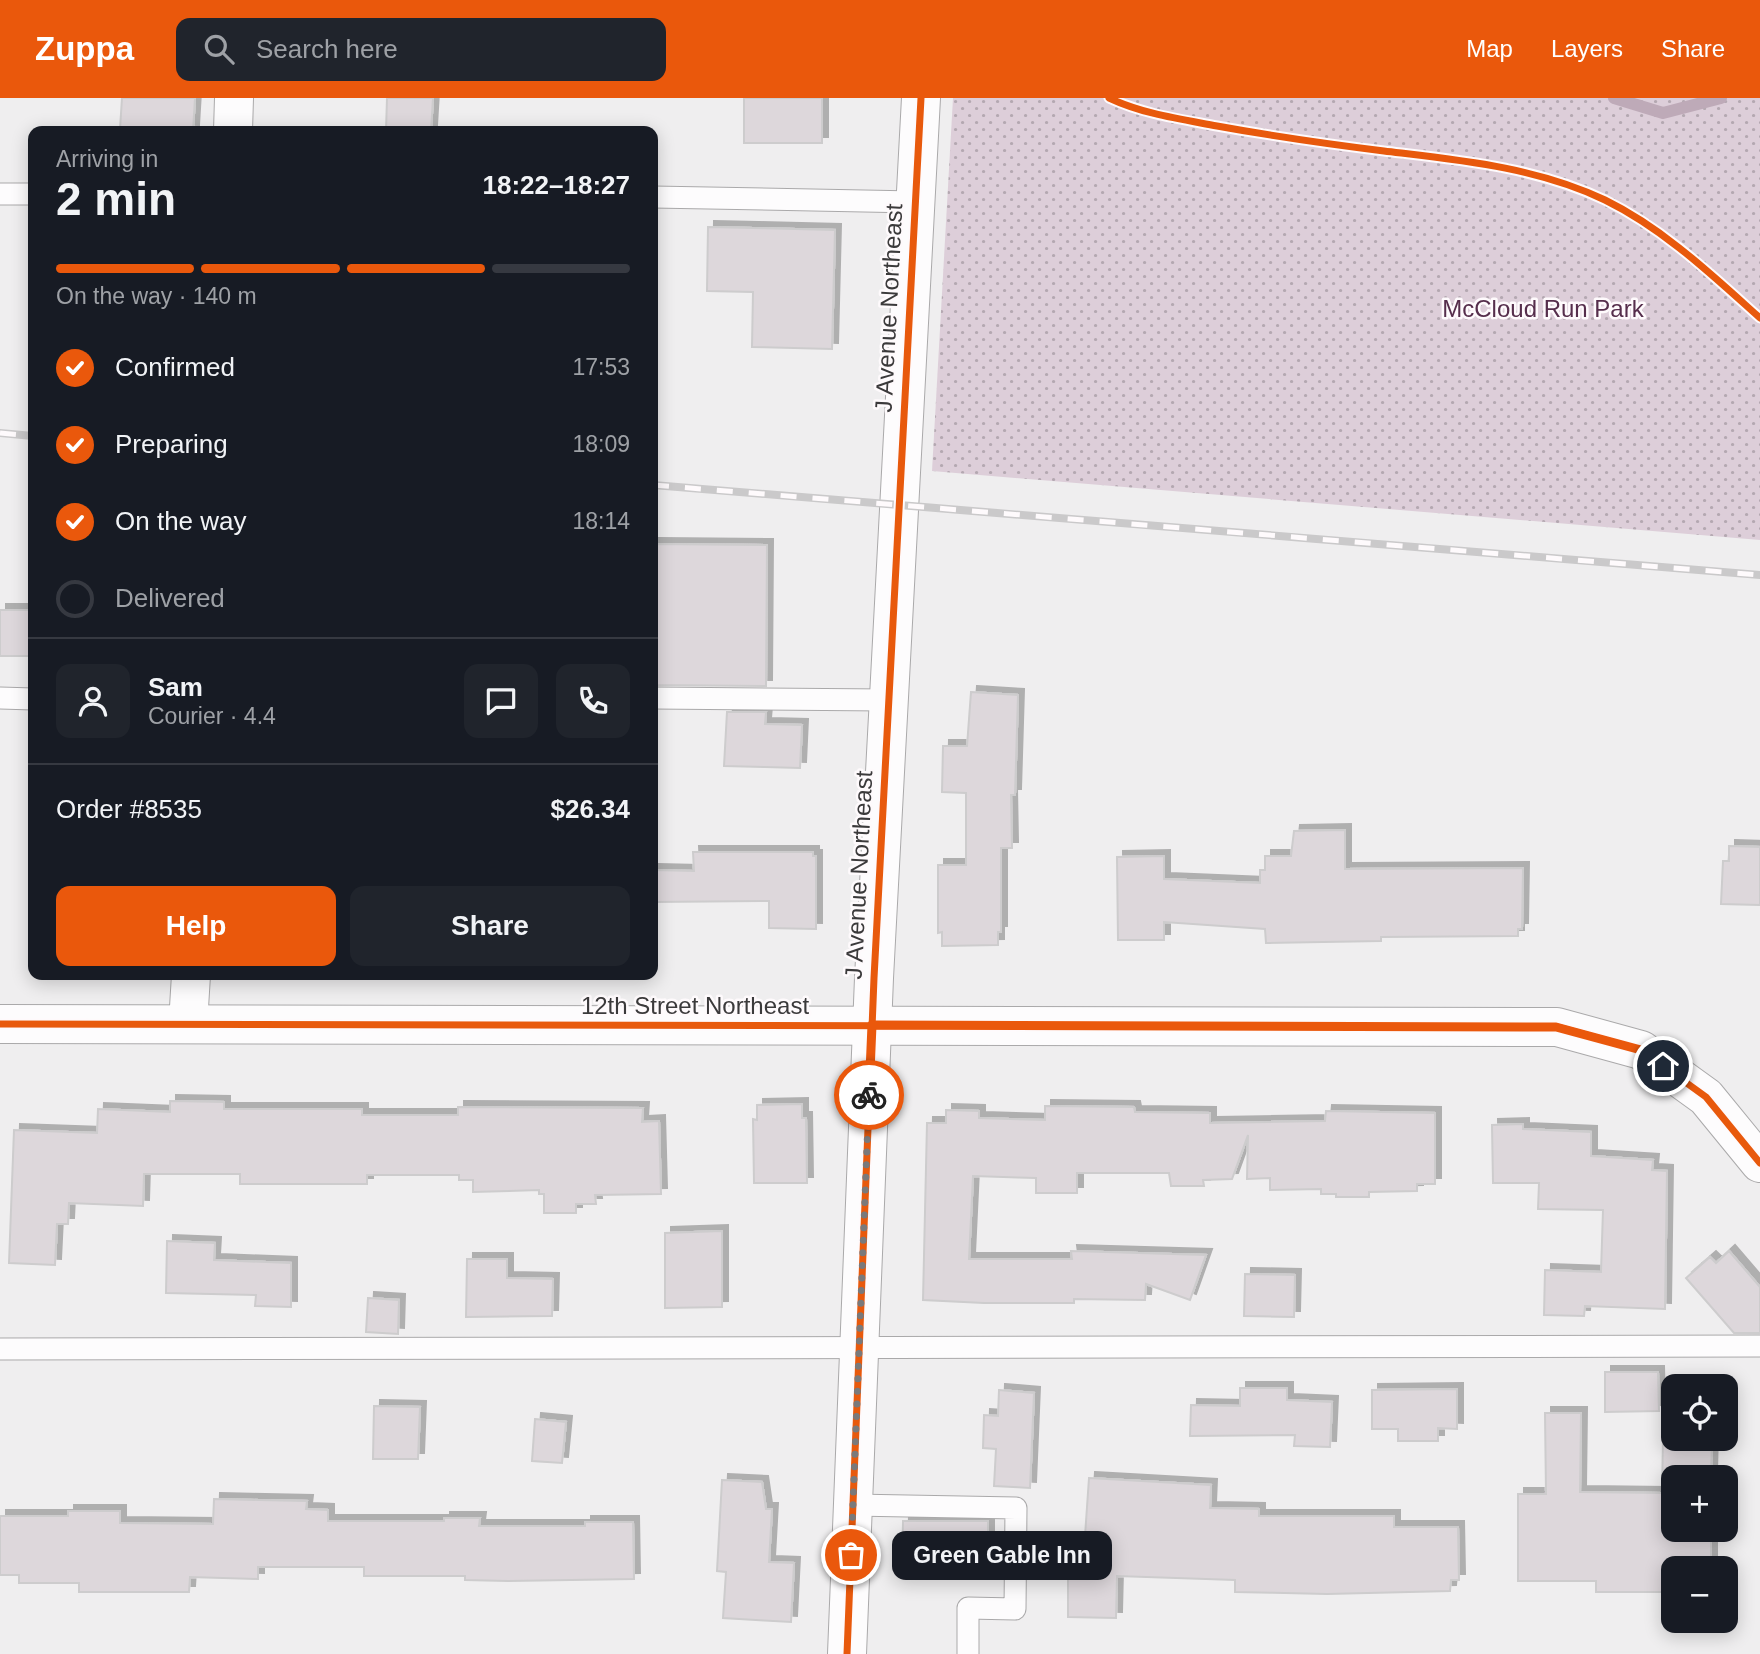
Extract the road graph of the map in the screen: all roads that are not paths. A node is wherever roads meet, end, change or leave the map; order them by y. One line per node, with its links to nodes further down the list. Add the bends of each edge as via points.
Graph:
1 (234, 98): 3 (street)
2 (921, 98): 7 (street, J Avenue Northeast)
3 (233, 126)
4 (0, 194): 5 (lane)
5 (28, 194)
6 (658, 197): 7 (lane)
7 (915, 202): 11 (street, J Avenue Northeast)
8 (0, 698): 10 (lane)
9 (658, 698): 11 (lane)
10 (28, 699)
11 (887, 700): 15 (street, J Avenue Northeast)
12 (191, 980): 14 (street)
13 (0, 1024): 14 (street, 12th Street Northeast)
14 (188, 1024): 15 (street, 12th Street Northeast)
15 (872, 1025): 16 (street, 12th Street Northeast, via 1556,1027 1641,1050 1706,1097); 19 (street, J Avenue Northeast)
16 (1760, 1163)
17 (1760, 1346): 19 (lane)
18 (0, 1349): 19 (lane)
19 (859, 1349): 20 (street, J Avenue Northeast)
20 (853, 1505): 21 (street, J Avenue Northeast); 22 (lane, via 1016,1508 1014,1609 968,1608)
21 (847, 1654)
22 (968, 1654)

